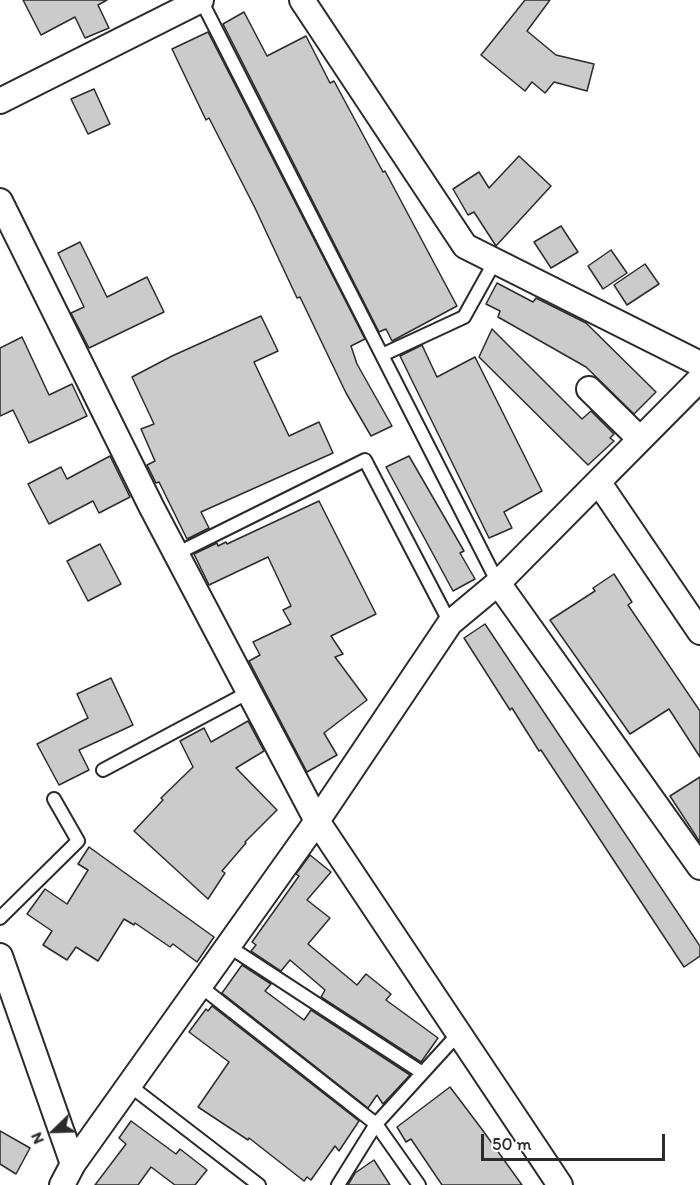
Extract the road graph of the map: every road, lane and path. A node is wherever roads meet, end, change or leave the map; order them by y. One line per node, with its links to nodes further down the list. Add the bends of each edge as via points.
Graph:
1 (201, 0): 3 (street); 6 (lane)
2 (302, 0): 5 (street, via 465,246)
3 (0, 101)
4 (0, 201): 12 (street)
5 (495, 263): 6 (lane, via 464,317); 7 (street)
6 (382, 355): 13 (lane)
7 (700, 364)
8 (700, 379): 10 (street)
9 (590, 389): 10 (street)
10 (640, 439): 11 (street)
11 (599, 483): 13 (street); 15 (street)
12 (176, 554): 14 (lane, via 365,460); 16 (street)
13 (498, 584): 14 (street); 20 (street)
14 (450, 623): 19 (street)
15 (700, 632)
16 (249, 692): 17 (lane); 19 (street)
17 (103, 770)
18 (54, 799): 21 (lane, via 78,841)
19 (317, 821): 22 (street); 25 (street)
20 (700, 867)
21 (0, 918)
22 (228, 946): 24 (street); 26 (lane)
23 (0, 956): 29 (street)
24 (200, 986): 27 (street); 28 (lane)
25 (459, 1033): 26 (lane); 33 (street)
26 (421, 1072): 28 (lane)
27 (129, 1085): 29 (street); 30 (lane)
28 (376, 1125): 31 (lane); 32 (lane)
29 (68, 1175)
30 (259, 1185)
31 (338, 1185)
32 (419, 1185)
33 (560, 1185)

